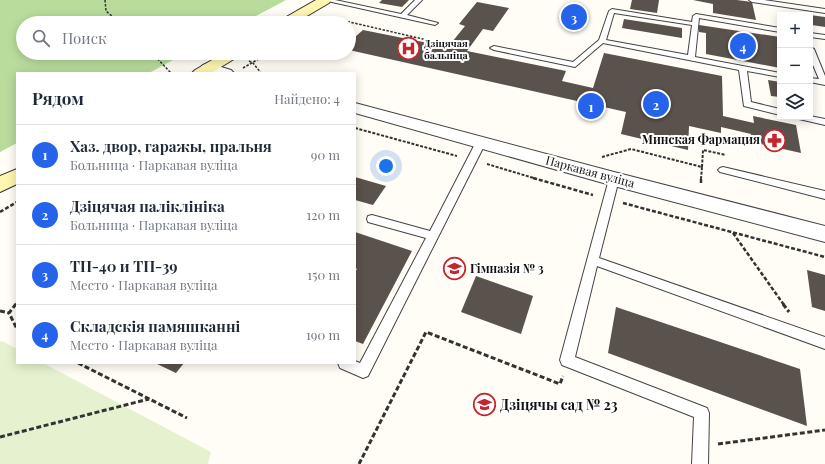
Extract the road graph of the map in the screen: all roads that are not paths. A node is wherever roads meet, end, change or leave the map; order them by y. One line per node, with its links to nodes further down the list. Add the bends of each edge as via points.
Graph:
1 (326, 0): 8 (main road); 9 (lane)
2 (419, 0): 9 (lane)
3 (752, 0): 4 (lane)
4 (778, 2): 5 (lane)
5 (796, 6): 6 (lane); 7 (lane)
6 (825, 11)
7 (797, 12)
8 (298, 16)
9 (402, 16): 10 (lane)
10 (435, 23)
11 (695, 24): 12 (lane, via 696,16); 15 (lane, via 612,11); 18 (lane)
12 (777, 30)
13 (813, 35): 14 (lane)
14 (825, 37)
15 (602, 40): 16 (lane, via 575,65); 18 (lane)
16 (494, 48)
17 (813, 56): 25 (lane)
18 (691, 58): 20 (lane)
19 (222, 60): 21 (main road)
20 (743, 68): 23 (lane); 27 (lane, via 747,104)
21 (204, 70): 22 (street)
22 (219, 72)
23 (777, 74)
24 (813, 81): 25 (lane)
25 (825, 84)
26 (356, 108): 30 (street, Паркавая вуліца)
27 (777, 111)
28 (813, 119): 29 (lane)
29 (825, 122)
30 (481, 142): 33 (street, Паркавая вуліца); 38 (lane)
31 (723, 170): 35 (lane)
32 (16, 177): 34 (main road)
33 (614, 179): 37 (street, Паркавая вуліца); 39 (lane)
34 (0, 185)
35 (825, 195)
36 (372, 219): 38 (lane)
37 (825, 234)
38 (433, 236): 41 (lane, via 363,371)
39 (593, 260): 40 (lane); 42 (lane, via 567,360 702,413)
40 (825, 343)
41 (347, 364)
42 (700, 464)

